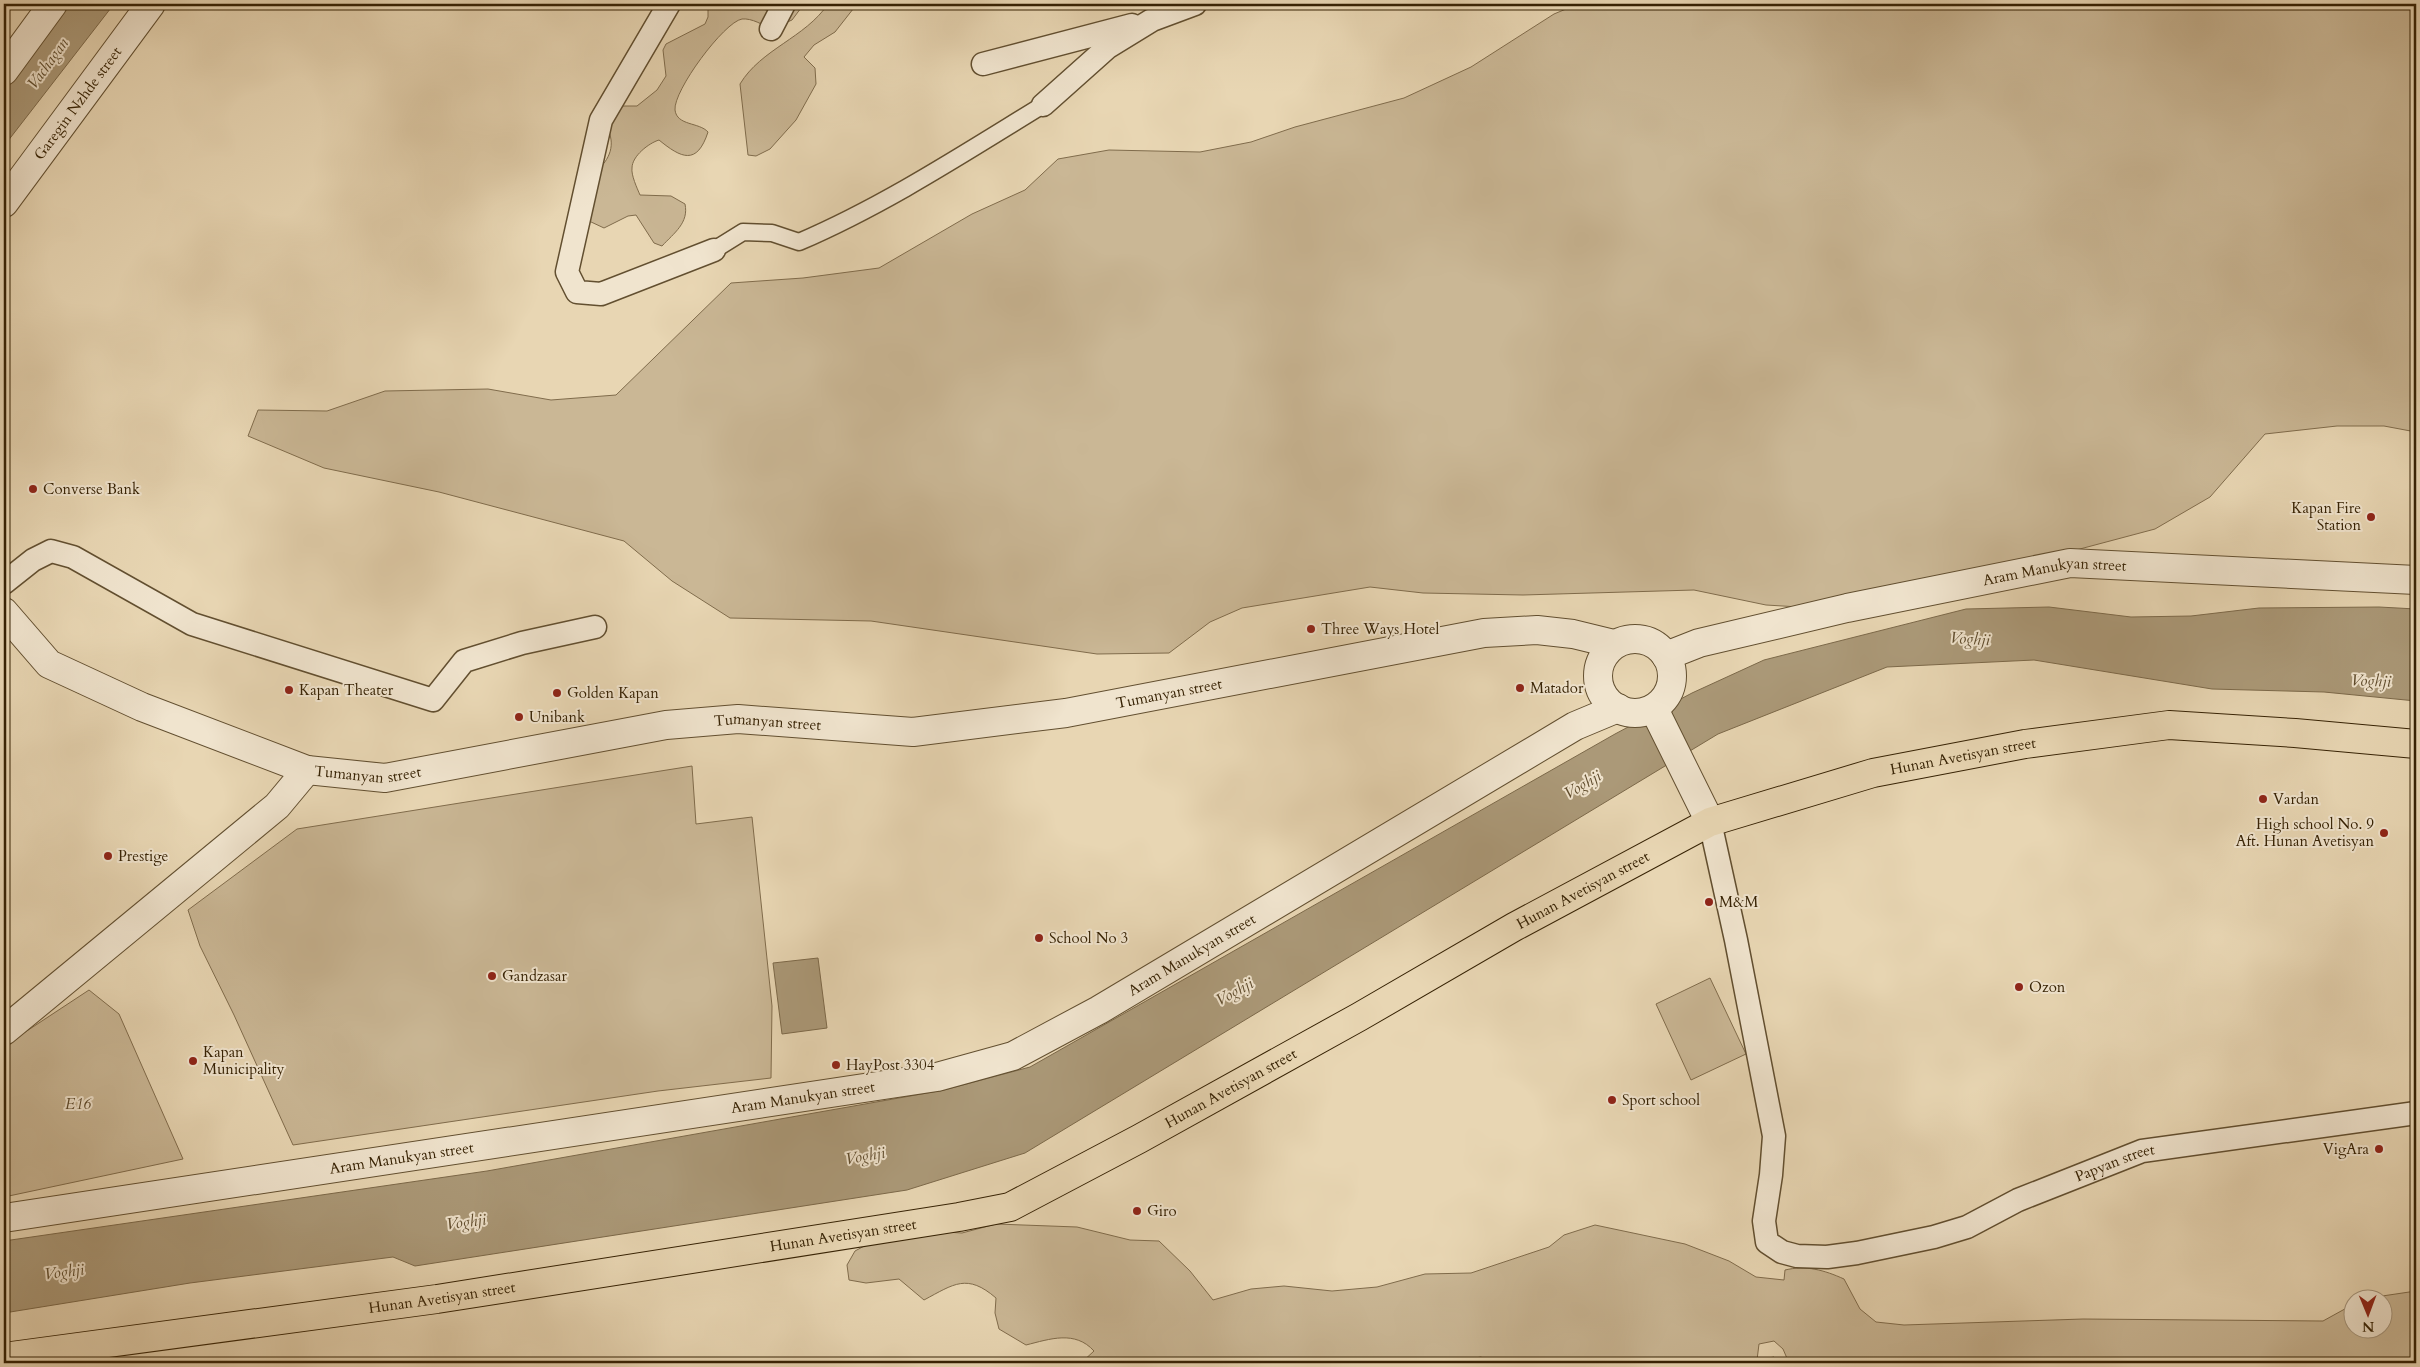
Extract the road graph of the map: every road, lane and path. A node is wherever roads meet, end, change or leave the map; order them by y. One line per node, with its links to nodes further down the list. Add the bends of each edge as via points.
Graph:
1 (53, 4): 9 (street)
2 (151, 4): 11 (street, Garegin Nzhde street)
3 (669, 4): 12 (street, via 601,120 567,272 577,292 601,294)
4 (784, 4): 7 (street)
5 (1193, 4): 6 (street)
6 (1152, 20): 8 (street); 10 (street, via 1108,47)
7 (771, 29)
8 (983, 64)
9 (4, 72)
10 (1042, 105): 12 (street, via 922,180 849,220 799,242 772,233 743,232)
11 (4, 203)
12 (714, 250)
13 (2416, 580): 18 (street, Aram Manukyan street, via 2070,563 1847,608 1699,643)
14 (4, 583): 16 (street, via 33,560 51,551 73,557 192,624 433,700 464,661)
15 (4, 612): 22 (street, Tumanyan street, via 49,664 142,707)
16 (595, 626)
17 (1607, 653): 18 (street, via 1628,640 1640,639 1653,644); 19 (street, via 1597,677); 22 (street, Tumanyan street, via 1573,634 1537,630 1484,633 1066,713 917,732 738,719 666,725 385,778)
18 (1670, 668): 20 (street, via 1668,696)
19 (1609, 700): 20 (street, via 1626,713); 26 (street, Aram Manukyan street, via 1575,726 1099,1010 1013,1056 937,1076)
20 (1654, 711): 23 (street)
21 (2416, 744): 23 (highway, Hunan Avetisyan street, via 2169,724 2025,744 1873,773)
22 (307, 770): 24 (street, via 277,806)
23 (1705, 811): 25 (street, Papyan street, via 1736,940 1774,1136 1764,1221 1767,1242 1782,1252 1827,1257 1934,1237 1967,1227 2018,1200 2142,1151); 27 (highway, Hunan Avetisyan street, via 1359,1017 1010,1207 436,1298)
24 (4, 1031)
25 (2416, 1113)
26 (4, 1218)
27 (4, 1357)

